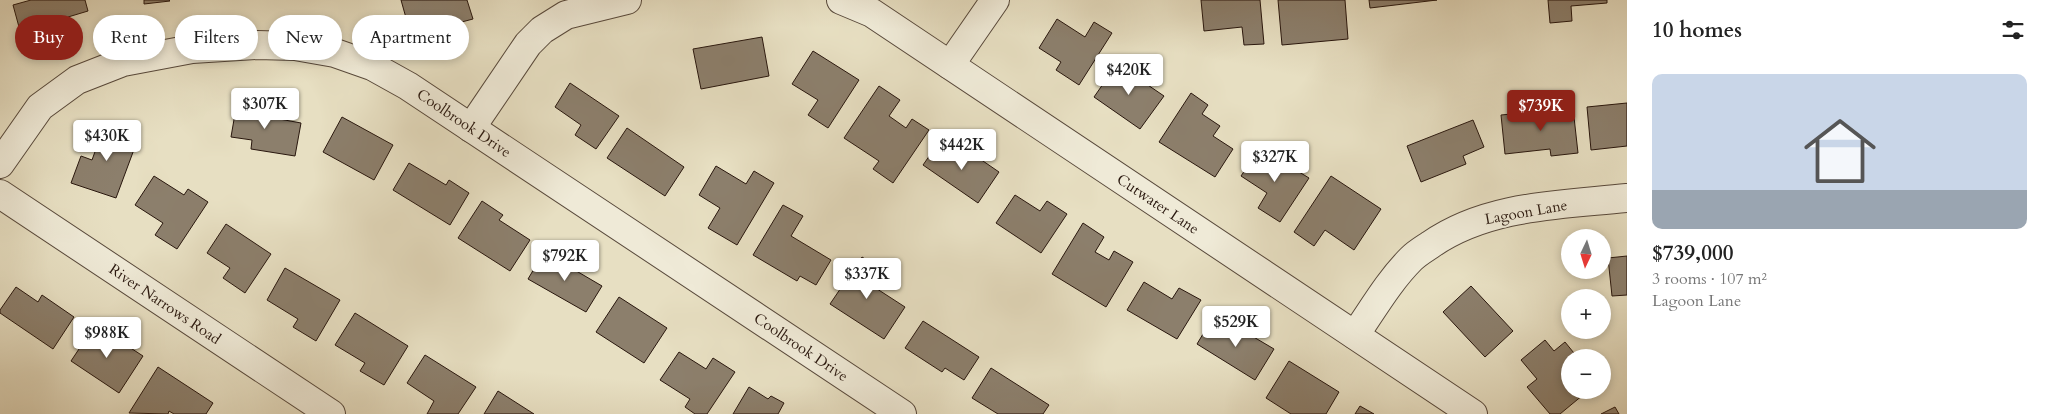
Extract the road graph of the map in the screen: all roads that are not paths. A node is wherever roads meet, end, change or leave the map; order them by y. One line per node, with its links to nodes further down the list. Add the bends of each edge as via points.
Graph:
1 (626, 0): 5 (street, via 566,15 542,30 528,44)
2 (841, 0): 4 (street, Cutwater Lane, via 872,14)
3 (996, 0): 4 (street)
4 (950, 65): 9 (street, Cutwater Lane)
5 (471, 128): 6 (street, Coolbrook Drive, via 372,66 335,53 296,46 192,49 123,62 77,80 40,107); 11 (street, Coolbrook Drive)
6 (0, 164)
7 (0, 194): 10 (street, River Narrows Road)
8 (1627, 198): 9 (street, Lagoon Lane, via 1512,211 1476,220 1445,234 1413,257 1391,282)
9 (1355, 335): 12 (street, Cutwater Lane)
10 (331, 414)
11 (902, 414)
12 (1473, 414)

